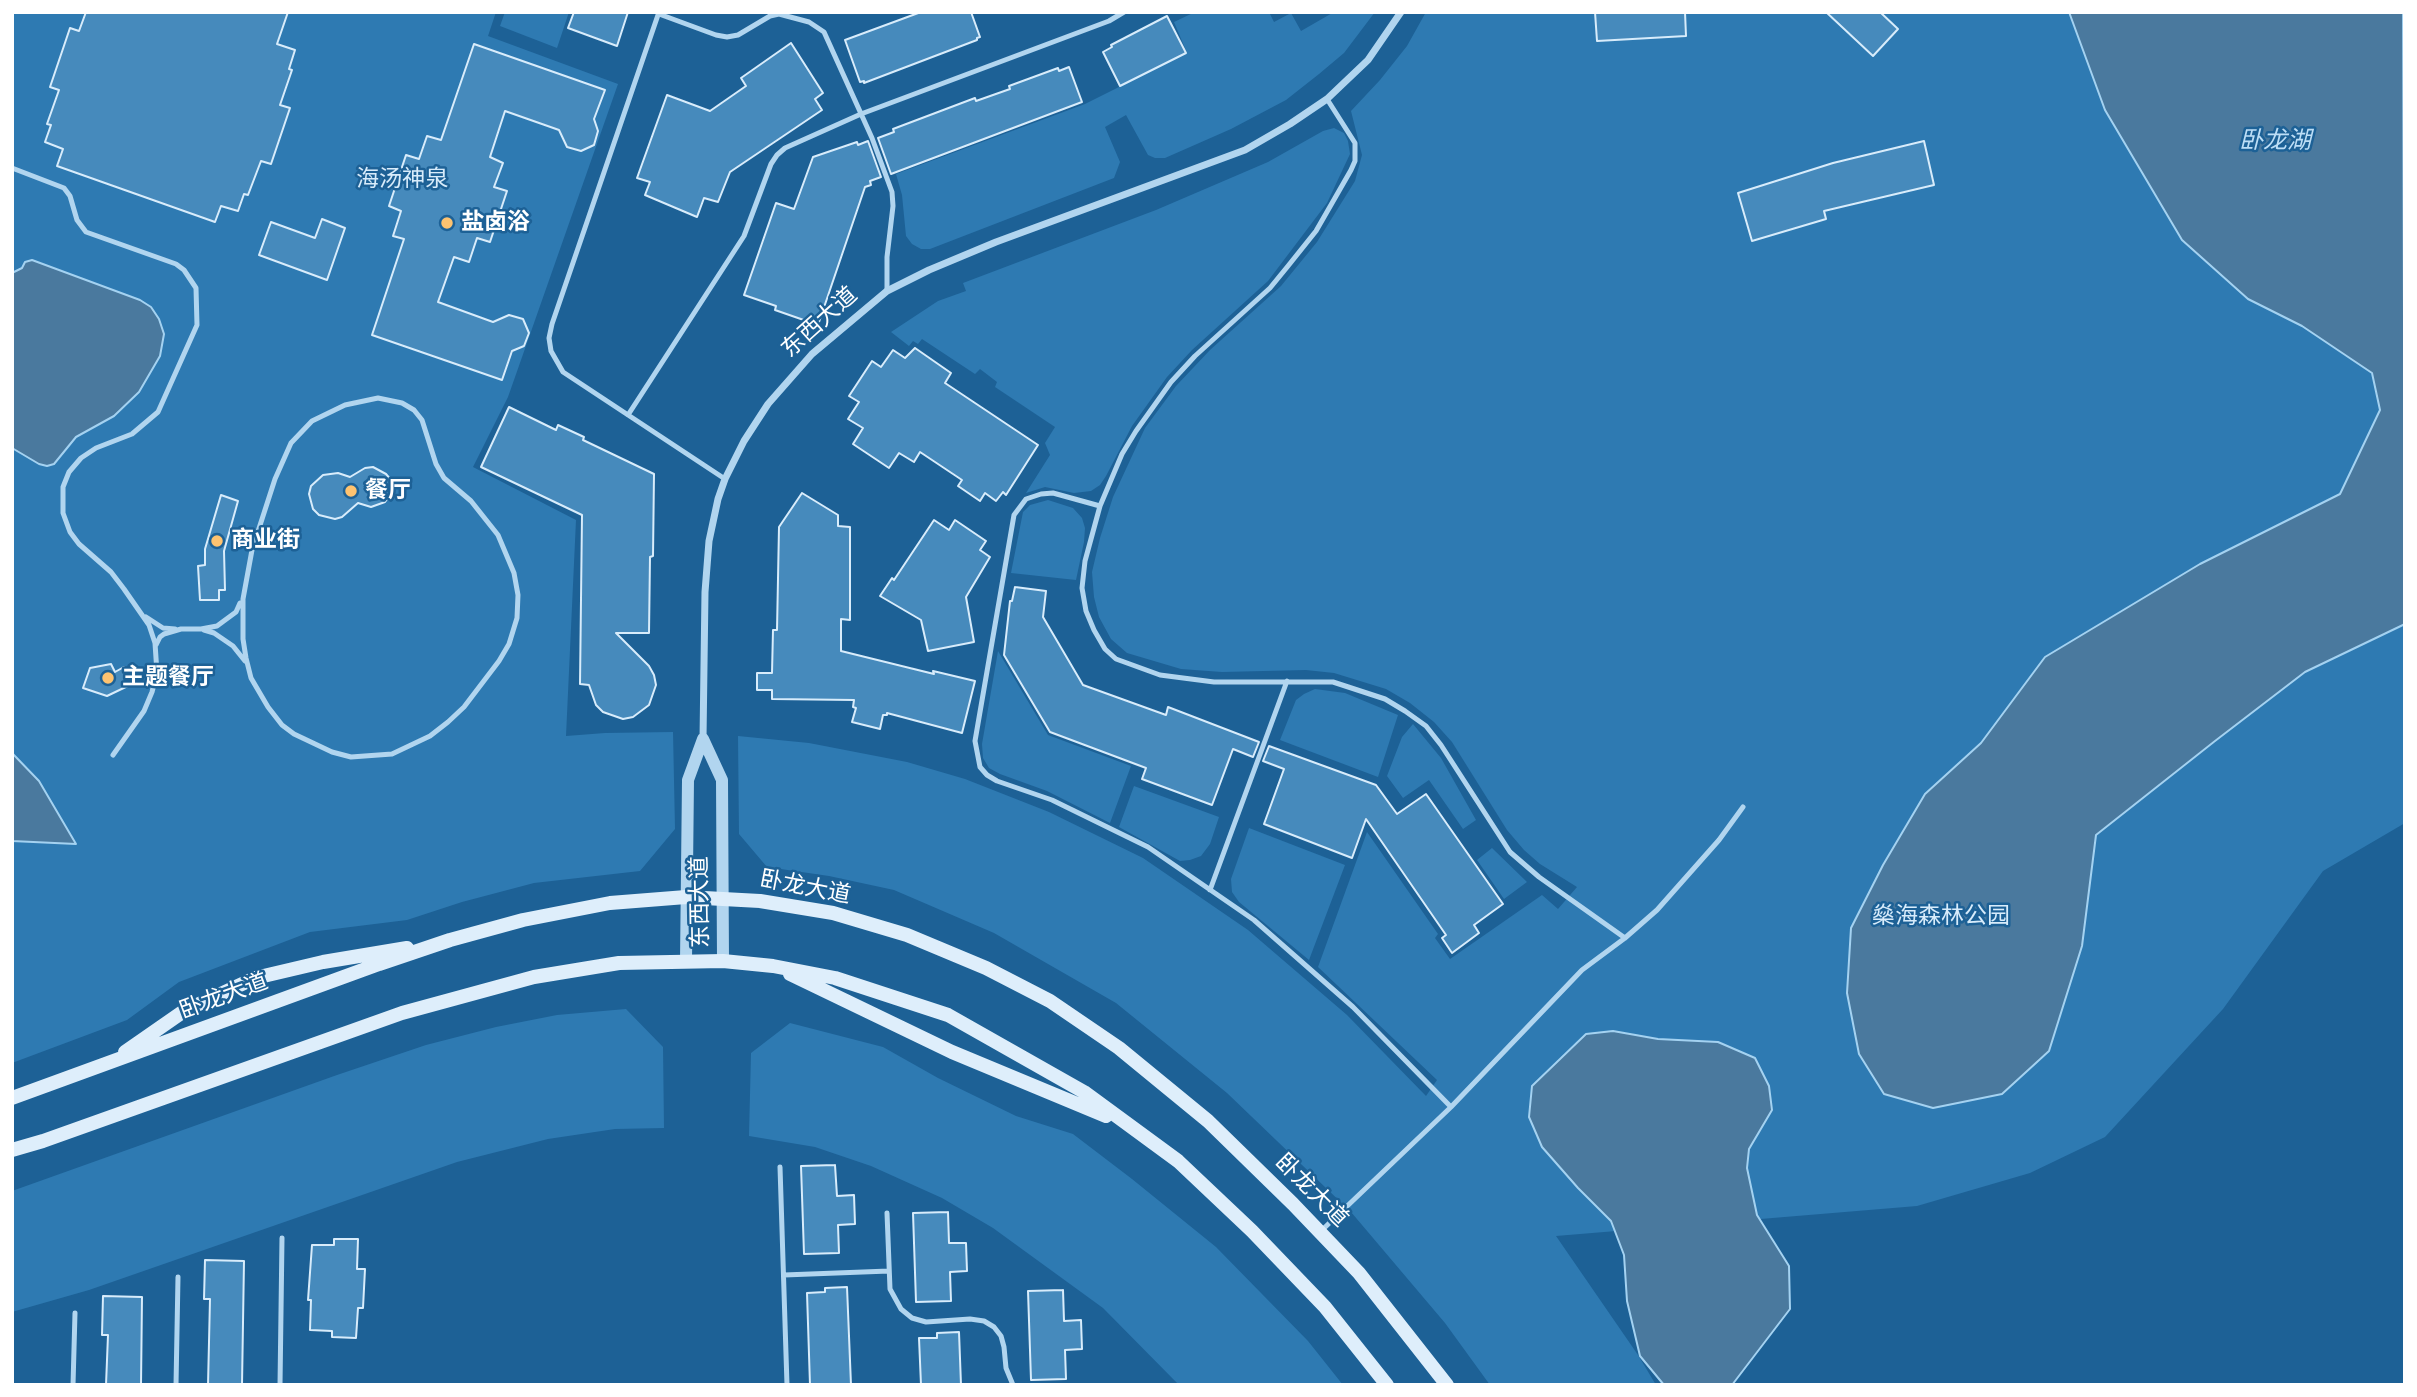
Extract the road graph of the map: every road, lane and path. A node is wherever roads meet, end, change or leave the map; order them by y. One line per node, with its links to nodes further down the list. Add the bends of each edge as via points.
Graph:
1 (1124, 12): 6 (lane)
2 (1401, 12): 5 (street, 东西大道, via 1368,60)
3 (659, 13): 4 (lane, via 727,37); 9 (lane, via 549,338 563,372)
4 (779, 13): 6 (lane, via 824,32)
5 (1327, 99): 8 (street, 东西大道, via 1245,150 996,242); 11 (lane, via 1355,143 1355,161 1331,206 1270,288 1195,356 1153,405 1122,454)
6 (861, 114): 8 (lane, via 892,192); 9 (lane, via 777,155 744,236)
7 (12, 168): 13 (lane, via 64,188 86,232 176,264 196,288 197,325 158,412 132,434 81,457 63,487 62,513 70,532 111,572)
8 (887, 291): 10 (street, 东西大道, via 812,354 768,404)
9 (628, 415): 10 (lane)
10 (725, 479): 19 (street, 东西大道, via 709,541)
11 (1100, 506): 18 (lane, via 1082,587 1086,611 1105,649 1116,659 1160,675 1214,682); 22 (lane, via 1041,494 1026,499 1014,515 975,741 977,758 987,775 997,781 1052,800 1148,847)
12 (244, 593): 15 (lane, via 227,620); 17 (lane, via 243,639); 17 (lane, via 252,550 291,443 312,421 345,405 378,398 402,403 422,420 430,451 444,478 471,501 498,535 518,594 509,644 488,677 448,722 393,754 351,757 294,734 268,707)
13 (142, 613): 14 (lane, via 163,628); 16 (lane)
14 (181, 629): 15 (lane); 16 (lane, via 160,637)
15 (201, 629): 17 (lane, via 233,646)
16 (156, 649): 20 (lane, via 152,692)
17 (248, 666)
18 (1287, 681): 22 (lane); 25 (lane, via 1332,682 1385,699 1426,726 1510,852)
19 (703, 739): 23 (street, via 688,780); 24 (street, 东西大道, via 722,780)
20 (113, 755)
21 (1743, 807): 25 (lane, via 1688,877)
22 (1210, 890): 32 (lane, via 1254,920 1353,1007)
23 (686, 897): 24 (main road, 卧龙大道); 26 (main road, 卧龙大道, via 610,903); 27 (street)
24 (722, 897): 28 (street, 东西大道); 37 (main road, 卧龙大道, via 832,913 907,935 1050,1001 1119,1048 1208,1121)
25 (1625, 938): 32 (lane, via 1582,970)
26 (450, 940): 30 (main road, 卧龙大道); 30 (main road, via 255,978 184,1011)
27 (686, 961): 28 (main road); 34 (main road, via 620,963 534,977 402,1013)
28 (723, 961): 29 (main road)
29 (773, 966): 33 (main road, via 952,1052); 33 (main road, via 835,978 948,1016 1084,1092)
30 (107, 1064): 31 (main road, 卧龙大道)
31 (12, 1098)
32 (1451, 1107): 37 (lane)
33 (1125, 1123): 48 (main road, via 1178,1161 1252,1231 1325,1307)
34 (12, 1150)
35 (780, 1167): 40 (lane)
36 (887, 1213): 39 (lane)
37 (1320, 1232): 49 (main road, 卧龙大道, via 1359,1273)
38 (282, 1238): 45 (lane)
39 (888, 1271): 40 (lane); 47 (lane, via 894,1299 912,1318 926,1322 970,1319 994,1327 1001,1336)
40 (784, 1275): 46 (lane)
41 (178, 1277): 44 (lane)
42 (75, 1313): 43 (lane)
43 (73, 1385)
44 (176, 1385)
45 (279, 1385)
46 (787, 1385)
47 (1013, 1385)
48 (1387, 1385)
49 (1447, 1385)

